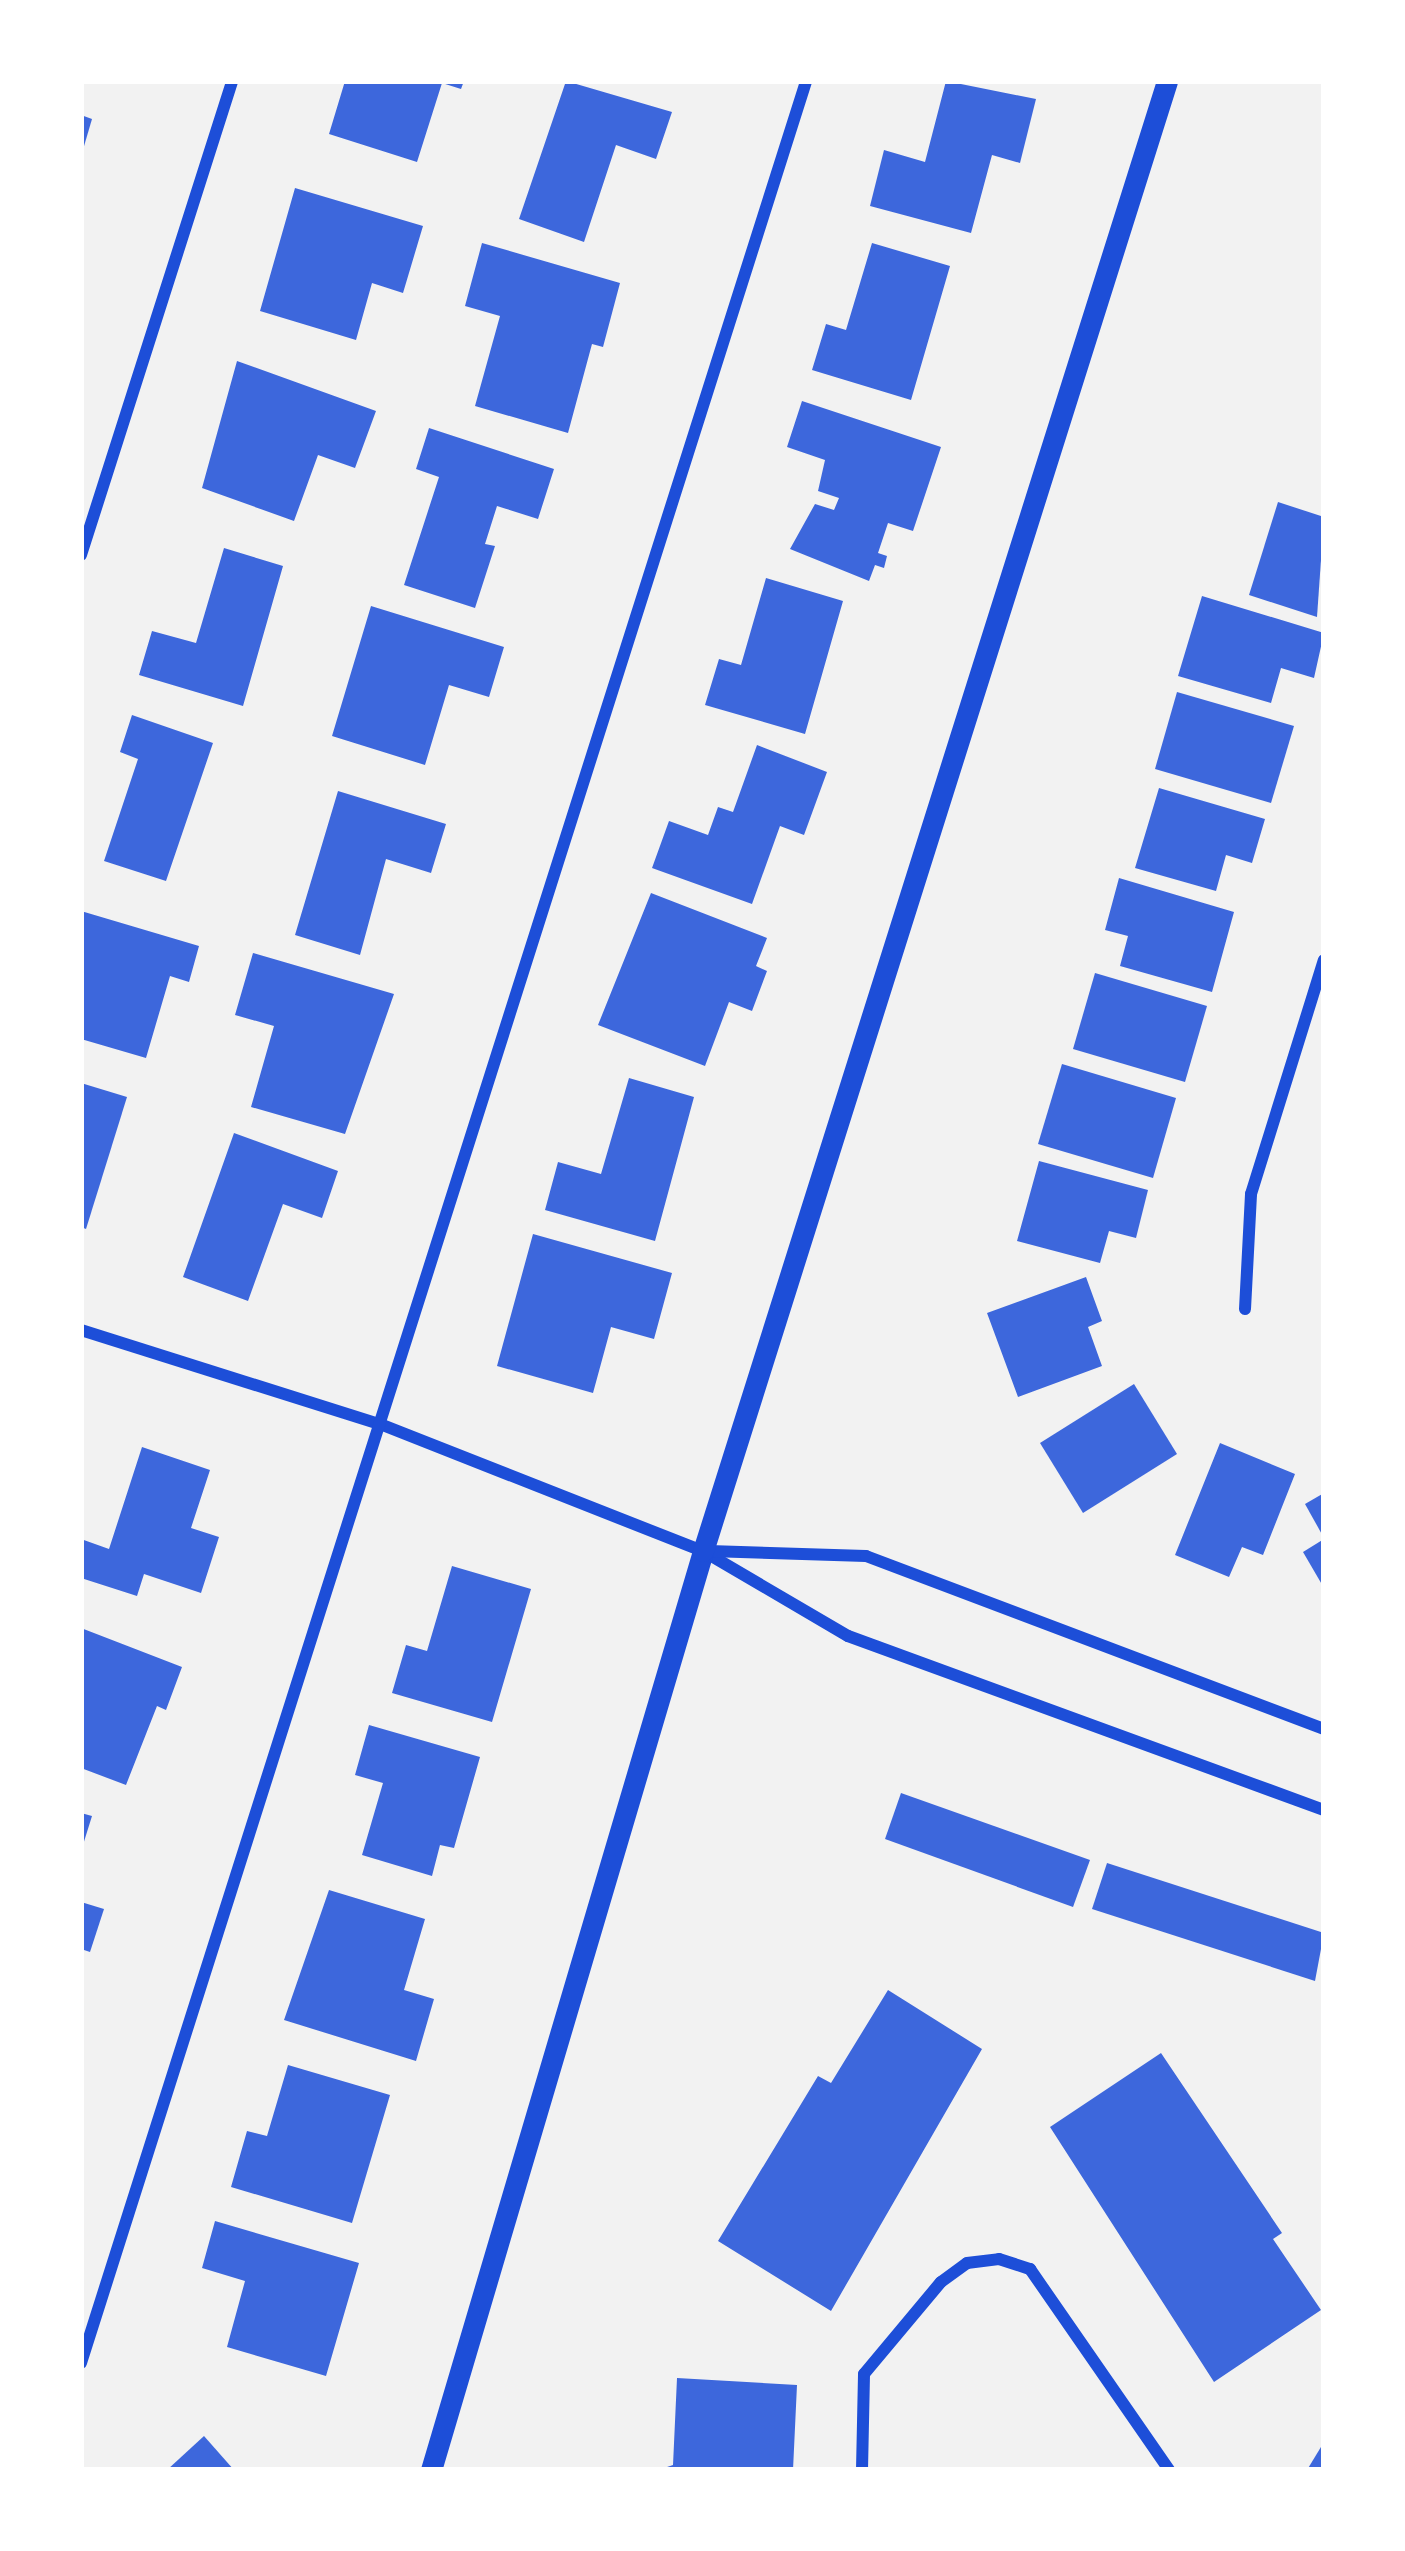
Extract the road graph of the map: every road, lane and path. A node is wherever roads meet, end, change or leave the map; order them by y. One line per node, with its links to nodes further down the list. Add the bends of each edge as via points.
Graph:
1 (232, 81): 4 (street)
2 (806, 81): 8 (street)
3 (1167, 81): 9 (street)
4 (81, 555)
5 (1324, 960): 6 (street, via 1251,1194)
6 (1245, 1309)
7 (81, 1330): 8 (street)
8 (380, 1424): 9 (street); 12 (street)
9 (704, 1551): 10 (street, via 866,1556); 11 (street, via 848,1636); 13 (street)
10 (1324, 1729)
11 (1324, 1810)
12 (81, 2363)
13 (431, 2470)
14 (862, 2470): 15 (street, via 864,2374 941,2282 967,2263 999,2259 1030,2269)
15 (1169, 2470)

